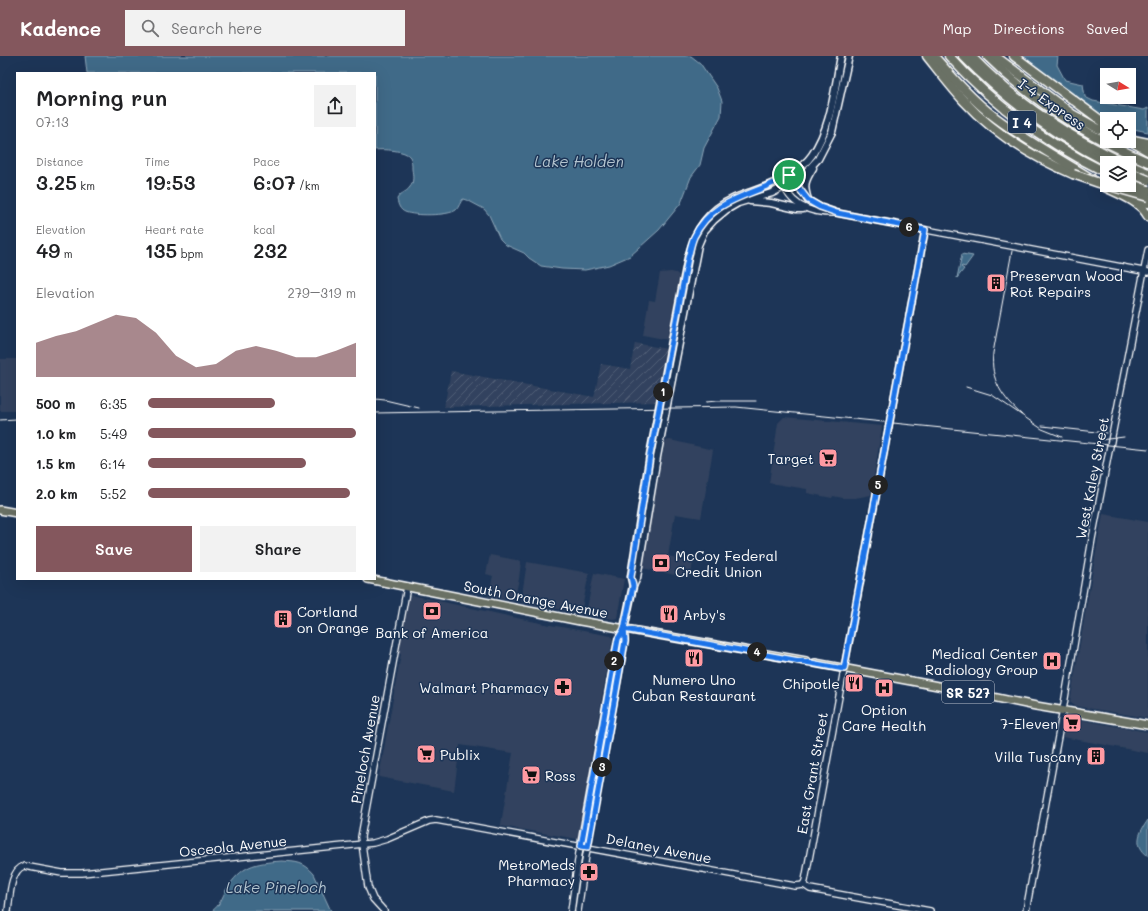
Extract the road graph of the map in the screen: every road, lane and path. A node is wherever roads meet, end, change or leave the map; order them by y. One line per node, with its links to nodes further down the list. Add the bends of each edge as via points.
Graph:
1 (841, 56): 30 (main road, via 827,126 812,156)
2 (849, 56): 22 (main road, via 832,132)
3 (927, 56): 12 (highway)
4 (934, 56): 23 (highway, via 970,95 996,118)
5 (949, 56): 25 (highway, I 4, via 985,93 1023,123)
6 (963, 56): 21 (highway, I-4 Express, via 1034,118)
7 (971, 56): 20 (highway, I-4 Express, via 1036,113)
8 (987, 56): 24 (highway, I 4, via 1049,109 1097,138)
9 (995, 56): 15 (highway, via 1072,114)
10 (1003, 56): 14 (highway)
11 (1014, 56): 13 (highway)
12 (944, 77): 23 (highway, via 1005,132 1035,150); 27 (highway, via 965,103 1005,136 1039,158)
13 (1100, 120)
14 (1100, 126)
15 (1100, 129)
16 (1136, 141): 18 (highway)
17 (1136, 143): 19 (highway)
18 (1148, 145)
19 (1148, 151)
20 (1108, 156)
21 (1100, 158)
22 (818, 159): 30 (main road, via 805,173); 40 (main road, via 805,184)
23 (1059, 160): 27 (highway)
24 (1148, 162)
25 (1100, 169)
26 (1136, 170): 29 (highway, I-4 Express)
27 (1076, 172): 33 (highway); 39 (highway, bridge, via 1099,183); 45 (highway, via 1137,204)
28 (1136, 172): 32 (highway, I-4 Express, bridge)
29 (1148, 174): 38 (highway, via 1145,191 1142,195)
30 (791, 178): 31 (main road); 35 (main road); 40 (street)
31 (782, 180): 35 (street); 51 (main road, via 721,205 700,226 694,239 688,258)
32 (1148, 180)
33 (1100, 182)
34 (1136, 186): 36 (highway, bridge)
35 (784, 187): 41 (main road); 43 (street)
36 (1148, 190)
37 (1121, 192): 38 (highway)
38 (1131, 197): 42 (highway, via 1139,202)
39 (1148, 197)
40 (808, 200): 43 (street); 44 (street)
41 (745, 201): 43 (main road, via 760,201); 52 (main road, via 726,210 714,220 704,231 698,245)
42 (1148, 203)
43 (803, 209): 44 (street)
44 (837, 213): 46 (street)
45 (1148, 216)
46 (925, 230): 48 (street); 61 (street, East Grant Street)
47 (1148, 250): 48 (street, West Kaley Street)
48 (1146, 272): 62 (street, West Kaley Street, via 1127,355)
49 (0, 510): 50 (main road)
50 (16, 513)
51 (639, 520): 52 (main road); 53 (main road)
52 (646, 522): 54 (main road)
53 (633, 564): 54 (main road); 56 (main road)
54 (638, 571): 56 (main road)
55 (373, 580): 57 (main road, South Orange Avenue / SR 527)
56 (633, 586): 58 (main road)
57 (407, 587): 58 (main road, South Orange Avenue / SR 527); 67 (street, Pineloch Avenue, via 361,837)
58 (624, 629): 59 (main road, South Orange Avenue / SR 527); 64 (street, via 618,639); 65 (street, via 625,641)
59 (806, 661): 60 (main road, South Orange Avenue / SR 527)
60 (815, 663): 61 (main road, South Orange Avenue / SR 527)
61 (844, 669): 62 (main road, South Orange Avenue / SR 527); 70 (street, East Grant Street)
62 (1063, 711): 63 (main road, South Orange Avenue / SR 527); 76 (street, West Kaley Street)
63 (1148, 725)
64 (592, 782): 65 (street); 68 (street)
65 (599, 783): 69 (street)
66 (445, 820): 67 (street, Osceola Avenue, via 431,820 381,842); 68 (street, Delaney Avenue)
67 (362, 844): 72 (street, Osceola Avenue, via 82,873 20,867 14,873); 73 (street, Pineloch Avenue, via 368,887 373,899)
68 (581, 846): 69 (street, Delaney Avenue); 71 (street)
69 (588, 847): 70 (street, Delaney Avenue); 74 (street)
70 (804, 886): 75 (street, Delaney Avenue)
71 (572, 909)
72 (8, 911)
73 (384, 911)
74 (578, 911)
75 (930, 911)
76 (1026, 911)

